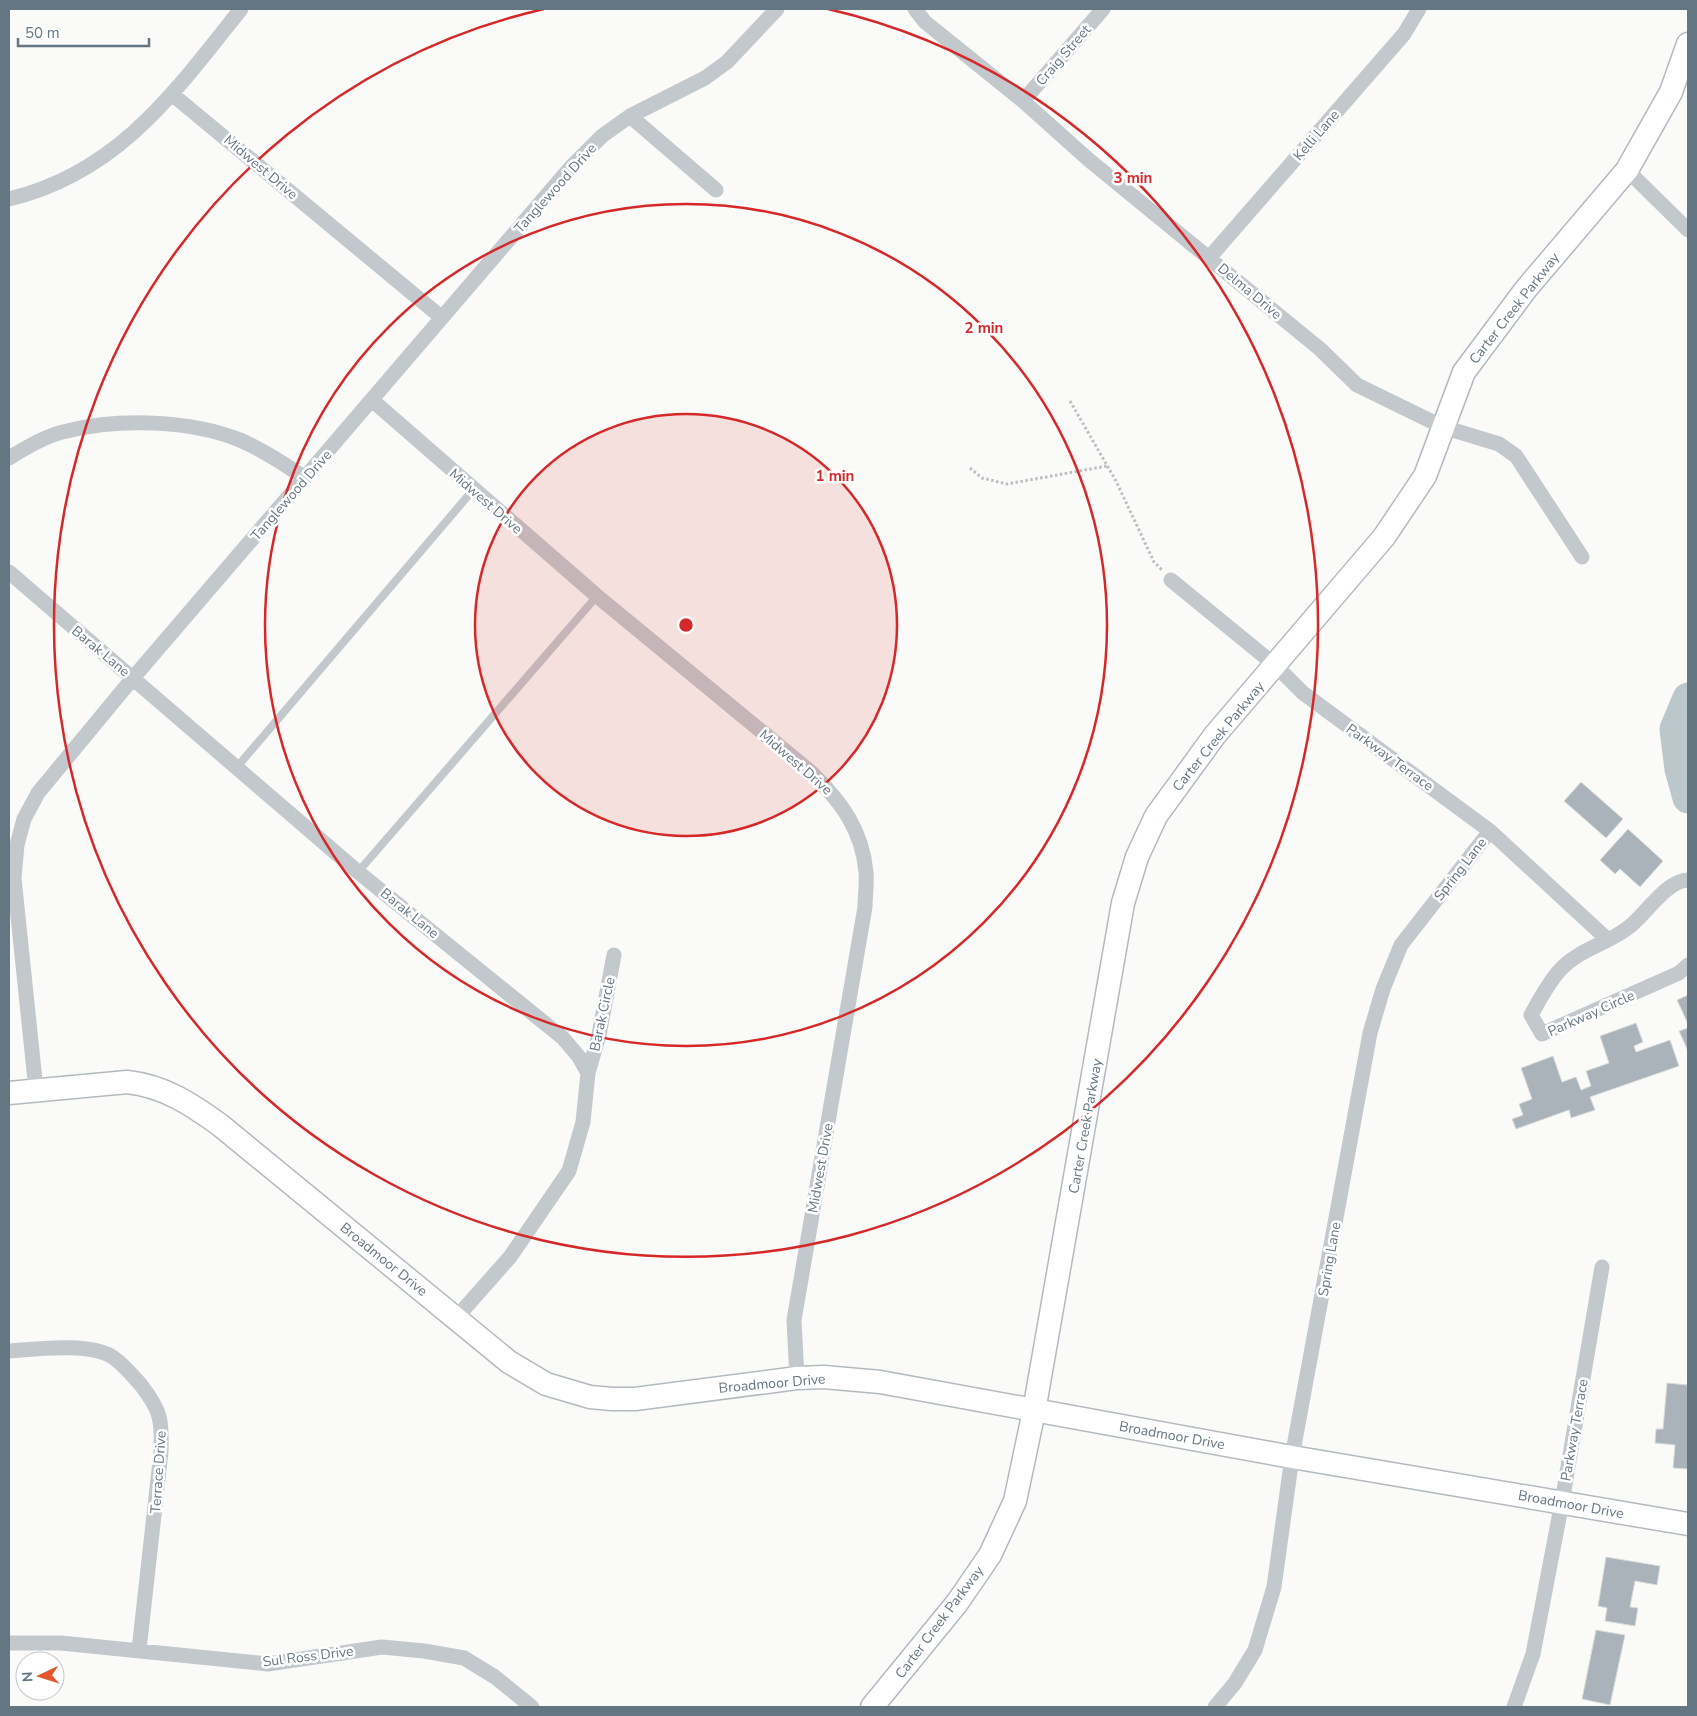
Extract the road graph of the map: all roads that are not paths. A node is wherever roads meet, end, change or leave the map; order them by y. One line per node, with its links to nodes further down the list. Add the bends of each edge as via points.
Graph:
1 (241, 9): 7 (street)
2 (777, 9): 9 (street, Tanglewood Drive, via 727,62 705,78)
3 (915, 9): 8 (street, Delma Drive, via 925,22)
4 (1103, 9): 8 (street, Craig Street)
5 (1419, 9): 14 (street, Kelli Lane, via 1404,34)
6 (1688, 44): 10 (street, Carter Creek Parkway, via 1670,92)
7 (173, 95): 12 (street, via 130,136 84,170 38,192); 15 (street, Midwest Drive)
8 (1023, 101): 14 (street, Delma Drive)
9 (630, 116): 11 (street); 15 (street, Tanglewood Drive, via 602,136 572,166)
10 (1627, 170): 13 (street); 17 (street, Carter Creek Parkway, via 1491,333 1464,372)
11 (716, 190)
12 (9, 199)
13 (1688, 230)
14 (1209, 258): 17 (street, Delma Drive, via 1320,349 1358,385)
15 (441, 317): 16 (street, Tanglewood Drive)
16 (372, 400): 19 (street, Tanglewood Drive); 20 (street, Midwest Drive)
17 (1443, 427): 21 (street, Delma Drive, via 1499,444 1516,456); 25 (street, Carter Creek Parkway, via 1425,476 1384,537)
18 (9, 458): 19 (street, via 30,445 66,431 149,423 200,430 239,440)
19 (305, 478): 26 (street, Tanglewood Drive)
20 (473, 490): 24 (street, Midwest Drive); 27 (lane)
21 (1582, 557)
22 (9, 572): 26 (street, Barak Lane)
23 (1171, 580): 25 (street, Parkway Terrace)
24 (597, 596): 29 (lane); 40 (street, Midwest Drive, via 812,773 839,800 857,833 866,872 864,907 794,1320)
25 (1276, 666): 28 (street, Parkway Terrace, via 1303,693); 41 (street, Carter Creek Parkway, via 1182,778 1156,816 1137,856 1123,903)
26 (133, 678): 27 (street, Barak Lane); 35 (street, Tanglewood Drive, via 38,794 24,819 17,845 14,878)
27 (237, 767): 29 (street, Barak Lane)
28 (1490, 831): 31 (street, Parkway Terrace); 42 (street, Spring Lane, via 1401,945 1383,989 1370,1033)
29 (358, 872): 34 (street, Barak Lane, via 563,1038)
30 (1688, 880): 31 (street, Parkway Circle, via 1672,885 1630,927)
31 (1607, 938): 33 (street, Parkway Circle, via 1561,969 1544,990 1531,1015 1542,1034 1680,973)
32 (614, 955): 34 (street, Barak Circle, via 599,1035)
33 (1688, 965)
34 (588, 1073): 38 (street, via 583,1122 569,1171 510,1257)
35 (36, 1090): 36 (street, Broadmoor Drive); 38 (street, Broadmoor Drive, via 127,1082 174,1094 220,1125)
36 (9, 1094)
37 (1602, 1267): 43 (street, Parkway Terrace)
38 (456, 1318): 40 (street, Broadmoor Drive, via 526,1373 546,1384 590,1397 635,1399)
39 (9, 1351): 46 (street, Terrace Drive, via 83,1348 113,1356 156,1404 162,1425 161,1452)
40 (797, 1378): 41 (street, Broadmoor Drive, via 880,1382)
41 (1034, 1411): 42 (street, Broadmoor Drive); 48 (street, Carter Creek Parkway, via 1015,1501 990,1554 957,1603)
42 (1292, 1457): 43 (street, Broadmoor Drive); 49 (street, Spring Lane, via 1274,1586 1255,1650)
43 (1562, 1502): 44 (street, Broadmoor Drive); 50 (street, Parkway Terrace, via 1533,1654)
44 (1688, 1524)
45 (9, 1643): 46 (street, Sul Ross Drive, via 61,1643)
46 (139, 1650): 47 (street, Sul Ross Drive, via 268,1664 382,1647 424,1651 464,1658 495,1677)
47 (532, 1707)
48 (872, 1707)
49 (1214, 1707)
50 (1514, 1707)

